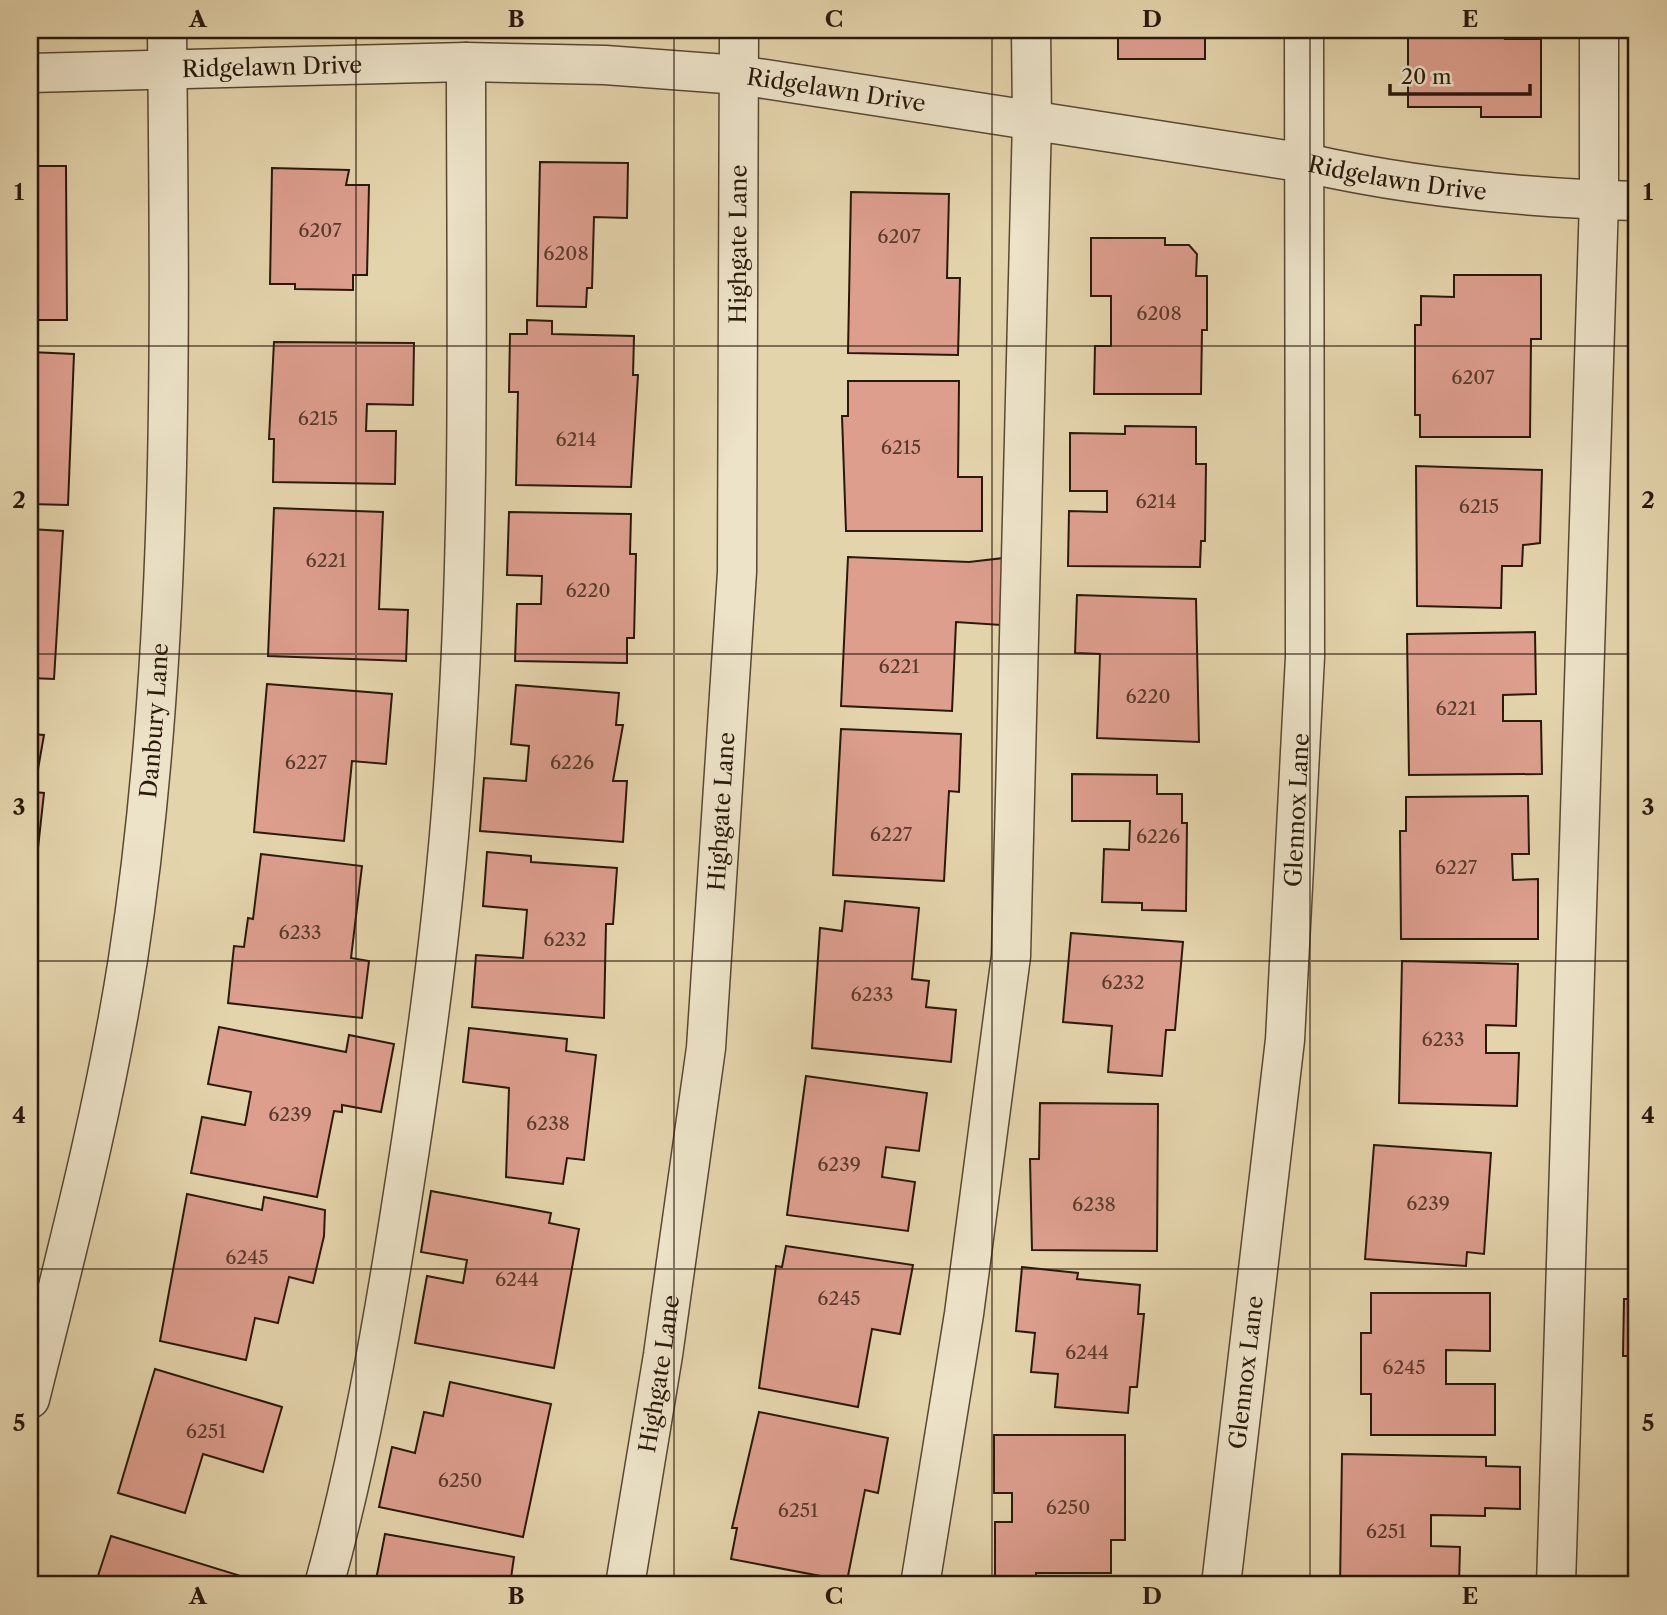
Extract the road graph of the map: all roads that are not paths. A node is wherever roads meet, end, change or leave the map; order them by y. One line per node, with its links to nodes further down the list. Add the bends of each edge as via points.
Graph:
1 (167, 30): 7 (street, Danbury Lane)
2 (739, 30): 9 (street, Highgate Lane)
3 (1031, 30): 10 (street)
4 (1304, 30): 11 (street, Glennox Lane)
5 (1598, 30): 12 (street)
6 (455, 52): 7 (street, Ridgelawn Drive); 9 (street, Ridgelawn Drive); 15 (street, via 467,443 455,755 428,1040 386,1300)
7 (168, 70): 8 (street, Ridgelawn Drive); 14 (street, Danbury Lane, via 168,470 151,755 128,959 85,1175)
8 (30, 73)
9 (739, 75): 10 (street, Ridgelawn Drive); 16 (street, Highgate Lane, via 737,572 706,1048)
10 (1032, 120): 11 (street, Ridgelawn Drive); 17 (street, via 1012,957 964,1314)
11 (1306, 163): 12 (street, Ridgelawn Drive, via 1472,193); 18 (street, Glennox Lane, via 1305,657 1285,1040)
12 (1599, 200): 13 (street, Ridgelawn Drive); 19 (street)
13 (1637, 201)
14 (30, 1399)
15 (324, 1585)
16 (625, 1585)
17 (920, 1585)
18 (1221, 1585)
19 (1556, 1585)

